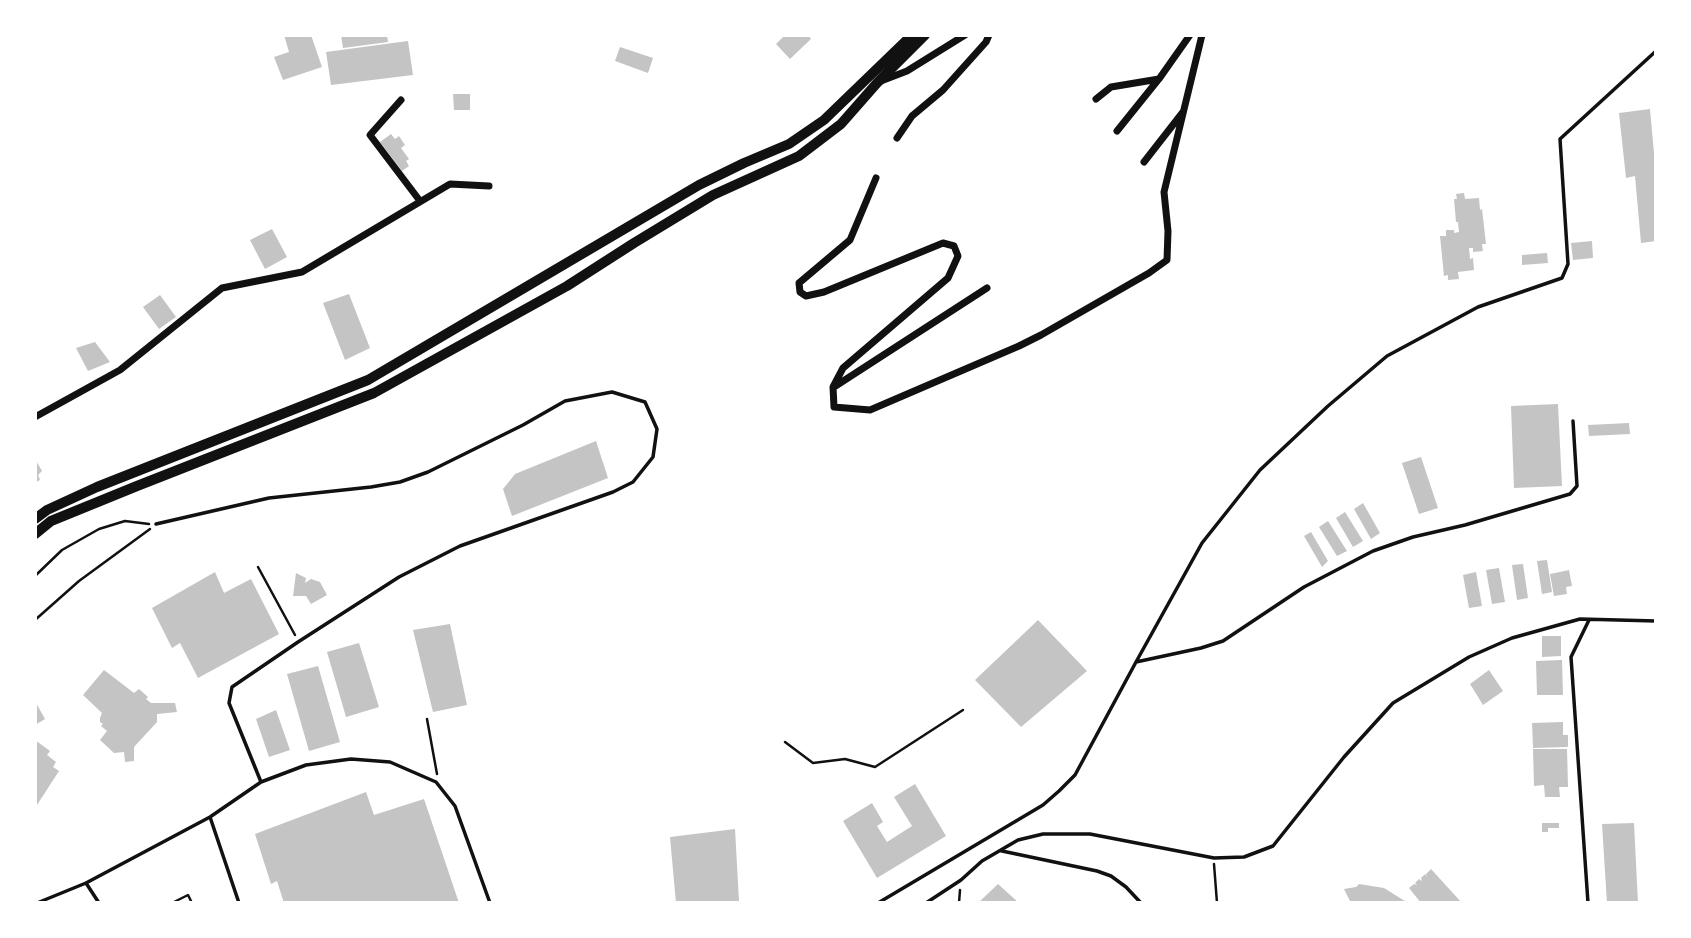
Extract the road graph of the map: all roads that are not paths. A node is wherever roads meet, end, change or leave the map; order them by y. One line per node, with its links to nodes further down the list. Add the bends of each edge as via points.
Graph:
1 (912, 35): 9 (street)
2 (925, 35): 9 (street)
3 (965, 35): 9 (street, via 907,71)
4 (989, 35): 14 (street)
5 (1191, 35): 8 (street)
6 (1202, 35): 12 (street)
7 (1656, 51): 30 (lane, via 1560,139 1568,264 1562,278 1478,307 1387,356 1328,407 1260,470 1202,543)
8 (1159, 79): 11 (street, via 1111,87); 13 (street)
9 (873, 80): 20 (street, via 789,144 699,185); 21 (street, via 841,124 799,156 713,195)
10 (401, 100): 18 (street, via 370,135)
11 (1096, 100)
12 (1185, 109): 15 (street); 22 (street, via 1164,192 1167,260 1041,335 870,410 834,407)
13 (1117, 131)
14 (897, 138)
15 (1144, 162)
16 (876, 178): 22 (street, via 850,240 799,283 800,292 806,296 824,292 943,243 954,246 958,256 948,278 843,368)
17 (489, 186): 18 (street, via 450,184)
18 (420, 201): 23 (street, via 302,272 222,288 120,370)
19 (986, 288): 22 (street)
20 (497, 305): 21 (street); 25 (street, via 368,380 97,487)
21 (511, 317): 27 (street, via 374,393 51,521)
22 (833, 387)
23 (35, 417)
24 (1573, 421): 30 (lane, via 1577,486 1570,494 1373,551 1304,587 1223,641)
25 (35, 519)
26 (156, 524): 31 (lane, via 269,498 400,482 565,401 612,392 645,402 657,429 653,457 633,482 460,546 399,577 232,687 229,703)
27 (35, 534)
28 (1589, 620): 29 (lane); 33 (lane, via 1512,638 1469,657 1393,703 1273,846 1244,857 1214,858 1090,834 1043,834 1018,840); 42 (lane, via 1571,657)
29 (1656, 621)
30 (1136, 662): 39 (lane, via 1075,775 1059,792)
31 (261, 782): 32 (lane); 38 (lane, via 306,765 351,760 390,762 436,782 454,806)
32 (210, 817): 34 (lane); 37 (lane)
33 (1000, 851): 40 (lane); 41 (lane, via 1111,876)
34 (86, 883): 35 (lane); 36 (lane)
35 (37, 903)
36 (99, 903)
37 (239, 903)
38 (490, 903)
39 (877, 903)
40 (926, 903)
41 (1141, 903)
42 (1588, 903)

